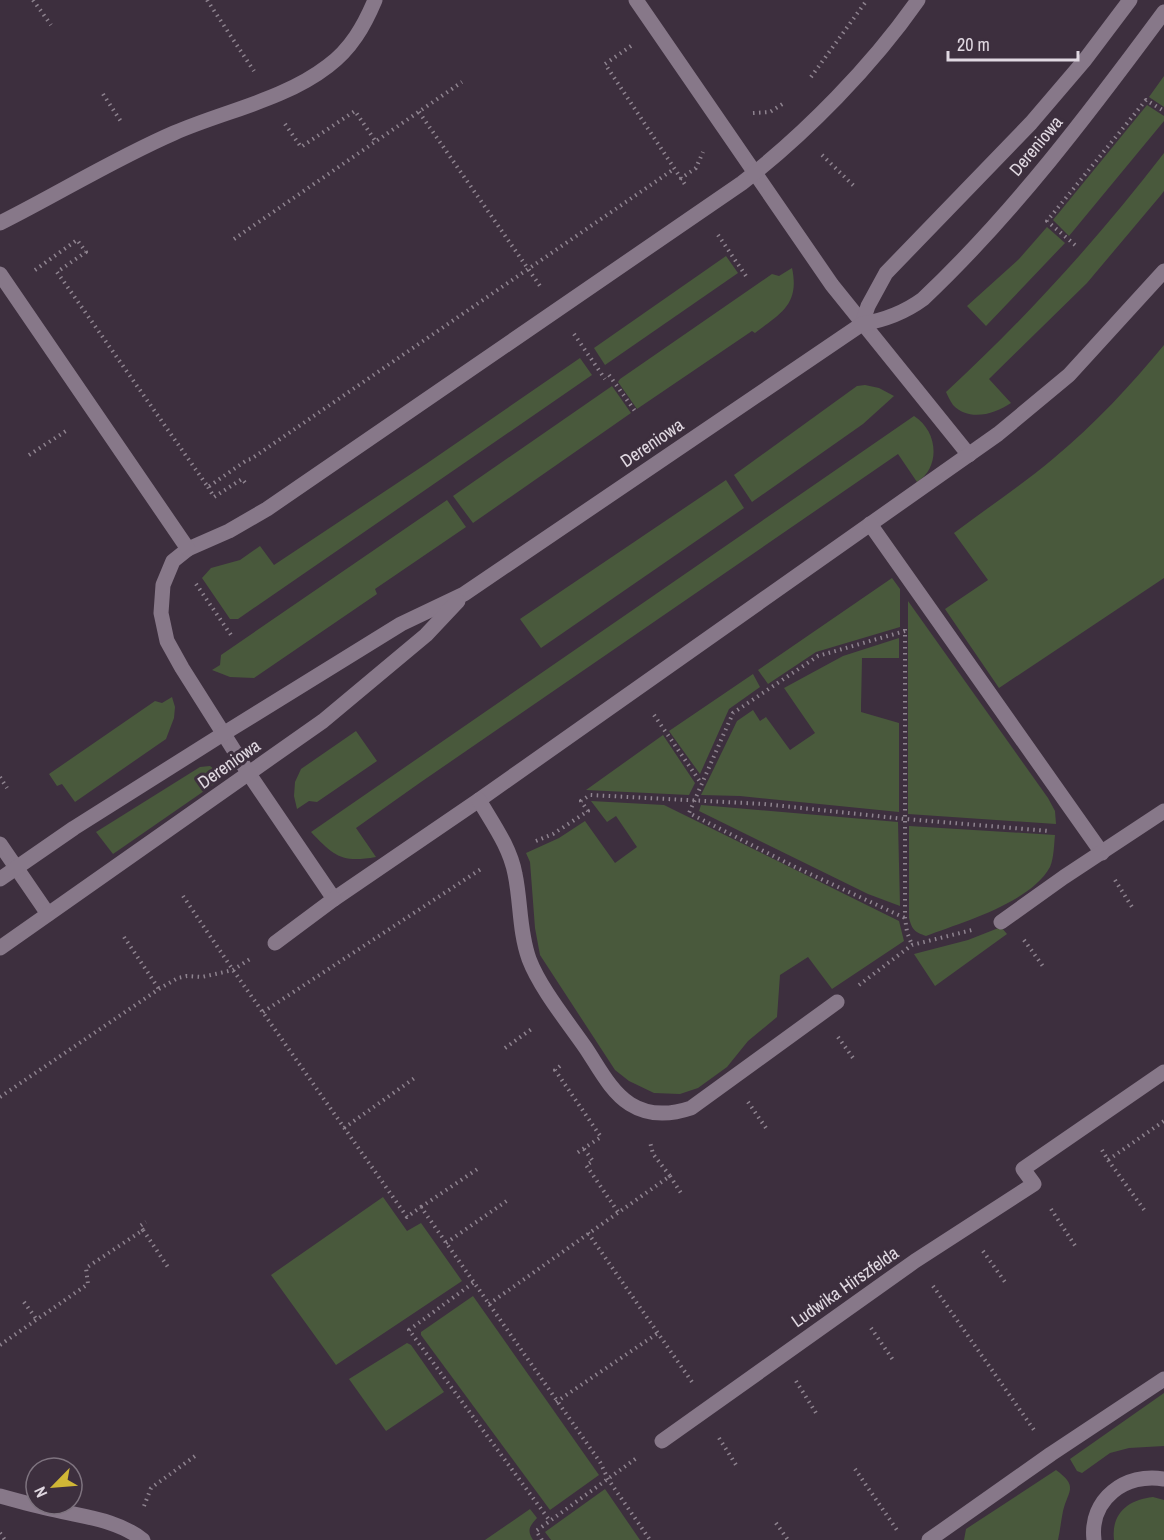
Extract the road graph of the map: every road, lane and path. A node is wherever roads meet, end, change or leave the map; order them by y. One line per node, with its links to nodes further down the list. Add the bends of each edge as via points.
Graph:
1 (33, 0): 9 (path)
2 (207, 0): 13 (path)
3 (375, 0): 13 (street, via 362,28 340,56 319,73)
4 (636, 0): 20 (street)
5 (867, 0): 11 (path)
6 (918, 0): 20 (street, via 862,70)
7 (1130, 0): 31 (street, Dereniowa, via 1031,123 886,273)
8 (1164, 12): 31 (street, Dereniowa, via 1071,135 930,292 907,310)
9 (51, 25)
10 (636, 43): 19 (path, via 604,64)
11 (808, 80)
12 (462, 82): 17 (path)
13 (271, 96): 18 (path, via 300,147 355,111); 22 (street, via 175,132)
14 (790, 98): 15 (path, via 770,112)
15 (746, 111)
16 (1164, 111): 24 (path, via 1146,100 1047,220)
17 (419, 112): 18 (path); 25 (path)
18 (376, 142): 23 (path)
19 (674, 169): 21 (path); 25 (path)
20 (755, 173): 21 (street); 31 (street)
21 (701, 210): 29 (path); 30 (street)
22 (0, 223)
23 (234, 239)
24 (1075, 245)
25 (529, 269): 30 (path); 38 (path)
26 (1164, 270): 37 (street, via 1069,375)
27 (33, 272): 38 (path, via 77,240 86,252 57,272)
28 (0, 274): 35 (street)
29 (748, 279)
30 (558, 310): 33 (path); 41 (street, via 267,509)
31 (862, 324): 37 (street); 43 (street, Dereniowa)
32 (609, 375): 34 (path)
33 (605, 379)
34 (635, 411)
35 (94, 412): 36 (path); 41 (street)
36 (29, 455)
37 (969, 455): 40 (street)
38 (208, 487): 39 (path, via 214,497)
39 (220, 493)
40 (870, 524): 42 (street); 45 (street)
41 (188, 549): 46 (street, via 173,561 163,585 161,614 167,641)
42 (904, 573): 44 (path); 55 (street)
43 (464, 594): 46 (street, Dereniowa, via 401,624); 47 (street, Dereniowa, via 418,643 323,722)
44 (905, 631): 49 (path, via 818,656 733,713); 54 (path)
45 (637, 689): 49 (path); 51 (street)
46 (223, 734): 47 (street); 59 (street, Dereniowa)
47 (249, 774): 62 (street); 63 (street, Dereniowa)
48 (0, 777): 50 (path)
49 (701, 783): 52 (path)
50 (8, 788)
51 (479, 800): 57 (street); 62 (street)
52 (693, 800): 54 (path); 57 (path, via 590,795 580,801 588,811 553,834); 64 (path, via 688,813)
53 (1164, 811): 58 (street)
54 (905, 819): 55 (path); 64 (path)
55 (1088, 834): 58 (street)
56 (0, 844): 59 (street)
57 (509, 851): 73 (path); 74 (street, via 530,962)
58 (1102, 853): 65 (street)
59 (16, 868): 60 (street, Dereniowa); 63 (street)
60 (0, 879)
61 (183, 896): 70 (path)
62 (334, 899): 67 (street)
63 (48, 914): 69 (street, Dereniowa)
64 (905, 918): 68 (path)
65 (1001, 922): 68 (path)
66 (124, 937): 71 (path)
67 (275, 943): 70 (path)
68 (912, 945): 72 (path)
69 (0, 948)
70 (233, 970): 71 (path, via 178,978); 73 (path)
71 (159, 988): 77 (path)
72 (837, 1002): 78 (street, via 691,1108 666,1114)
73 (263, 1012): 80 (path)
74 (585, 1047): 78 (street, via 615,1090); 81 (path, via 555,1070 601,1137)
75 (1164, 1072): 85 (street, via 1023,1169)
76 (416, 1077): 80 (path)
77 (0, 1097)
78 (641, 1109): 84 (path, via 653,1154)
79 (1164, 1121): 89 (path, via 1107,1158)
80 (344, 1128): 88 (path, via 407,1217)
81 (584, 1149): 82 (path); 90 (path, via 593,1161 586,1166)
82 (578, 1153)
83 (479, 1168): 88 (path)
84 (670, 1176): 86 (path); 90 (path)
85 (1034, 1184): 95 (path); 96 (street, Ludwika Hirszfelda)
86 (681, 1192)
87 (508, 1200): 94 (path)
88 (422, 1207): 94 (path)
89 (1145, 1211)
90 (618, 1212): 93 (path)
91 (146, 1222): 92 (path, via 140,1226)
92 (142, 1230): 97 (path); 102 (path, via 86,1268 87,1284)
93 (588, 1233): 100 (path); 103 (path)
94 (446, 1243): 98 (path)
95 (1076, 1247)
96 (915, 1261): 101 (street, Ludwika Hirszfelda); 110 (path)
97 (170, 1270)
98 (474, 1282): 100 (path); 116 (path, via 409,1330)
99 (24, 1302): 102 (path)
100 (489, 1304): 107 (path)
101 (855, 1304): 105 (path); 108 (street, Ludwika Hirszfelda)
102 (37, 1320): 104 (path)
103 (658, 1333): 107 (path); 108 (path)
104 (0, 1345)
105 (893, 1360)
106 (1164, 1379): 110 (street)
107 (556, 1402): 113 (path)
108 (710, 1407): 109 (street, Ludwika Hirszfelda)
109 (662, 1441): 113 (path)
110 (1051, 1454): 125 (street)
111 (195, 1456): 119 (path, via 151,1488)
112 (855, 1469): 124 (path)
113 (608, 1479): 116 (path); 122 (path)
114 (1164, 1479): 126 (street, via 1134,1479 1115,1488 1096,1515)
115 (0, 1496): 119 (street, via 104,1521)
116 (550, 1521): 121 (path, via 536,1531)
117 (776, 1523): 123 (path)
118 (0, 1533): 120 (path)
119 (138, 1537)
120 (5, 1540)
121 (542, 1540)
122 (650, 1540)
123 (788, 1540)
124 (904, 1540)
125 (929, 1540)
126 (1094, 1540)

